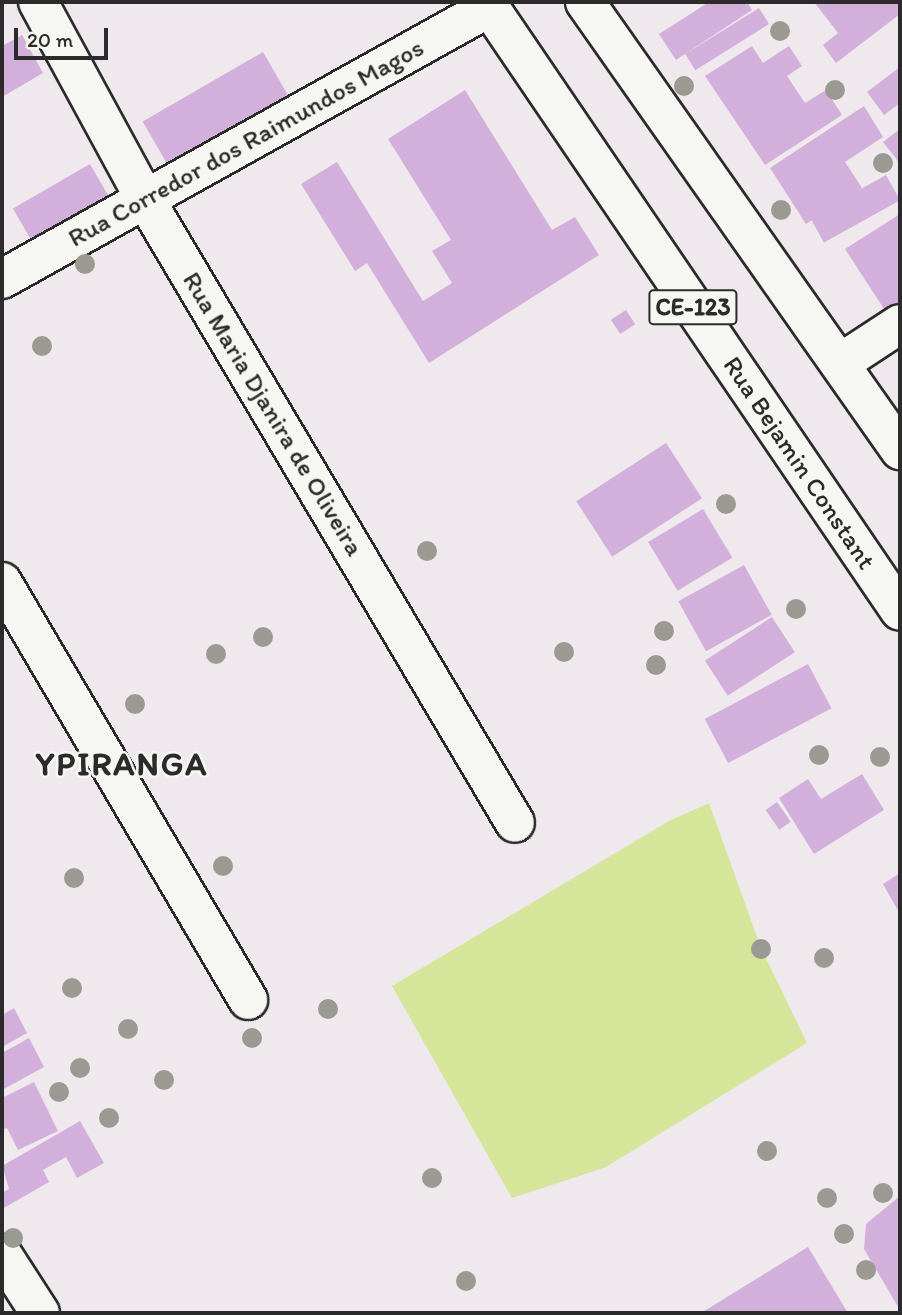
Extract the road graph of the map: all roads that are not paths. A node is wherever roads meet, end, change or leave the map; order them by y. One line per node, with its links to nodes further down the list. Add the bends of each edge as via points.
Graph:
1 (38, 2): 4 (street, Rua Maria Djanira de Oliveira)
2 (585, 2): 7 (street)
3 (488, 4): 4 (street, Rua Corredor dos Raimundos Magos); 10 (street, Rua Bejamin Constant / CE-123)
4 (145, 198): 5 (street, Rua Corredor dos Raimundos Magos); 11 (street, Rua Maria Djanira de Oliveira)
5 (2, 279)
6 (900, 324): 7 (street)
7 (842, 362): 8 (street)
8 (900, 450)
9 (2, 582): 12 (street)
10 (900, 611)
11 (515, 822)
12 (248, 1000)
13 (2, 1254): 14 (street)
14 (40, 1313)

